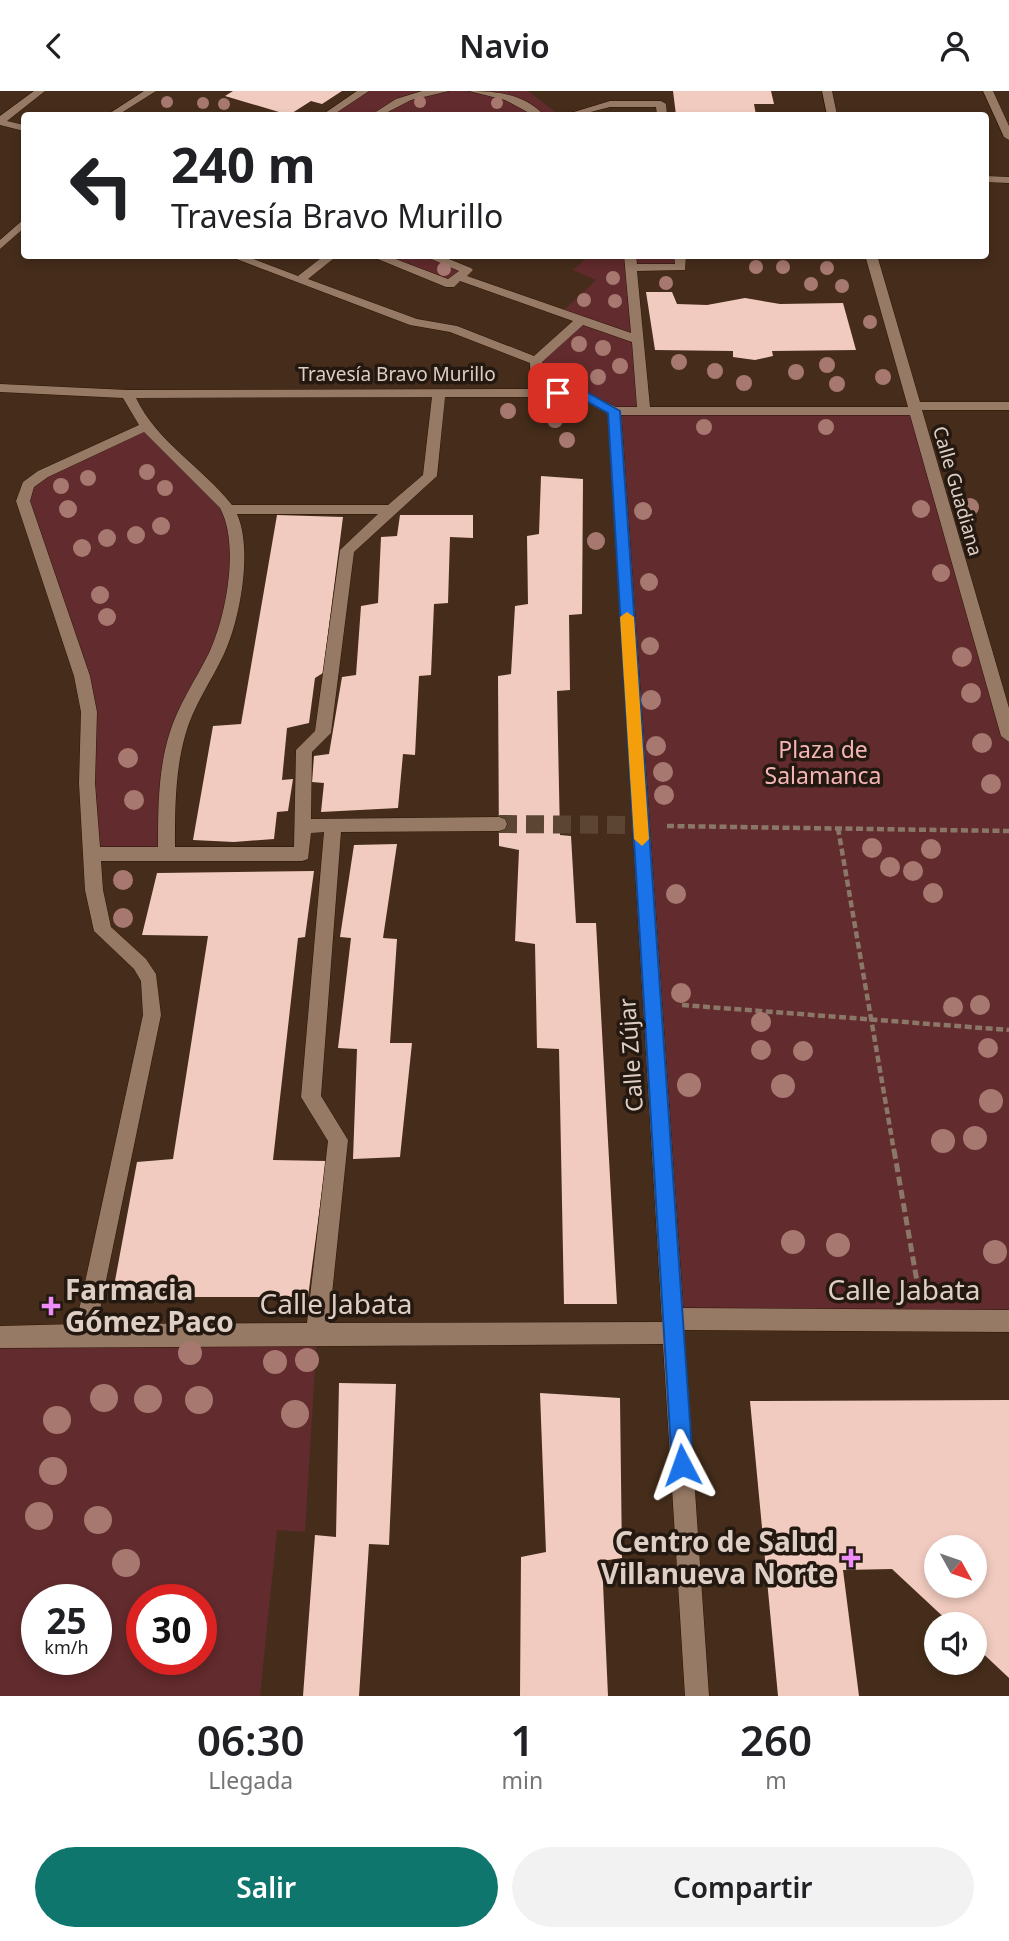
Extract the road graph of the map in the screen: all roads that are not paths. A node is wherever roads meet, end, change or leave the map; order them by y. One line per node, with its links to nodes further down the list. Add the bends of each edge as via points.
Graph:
1 (40, 91): 16 (street)
2 (151, 91): 10 (street)
3 (365, 91): 9 (street)
4 (444, 91): 9 (street)
5 (474, 91): 8 (street)
6 (827, 91): 15 (street)
7 (988, 91): 18 (street)
8 (503, 94): 12 (street)
9 (367, 108): 11 (street)
10 (117, 112)
11 (344, 112)
12 (536, 112)
13 (580, 112): 14 (street, via 610,104 661,104)
14 (662, 112)
15 (831, 112)
16 (0, 121): 17 (street)
17 (21, 127)
18 (1009, 138)
19 (989, 179): 20 (street)
20 (1009, 180)
21 (21, 225): 22 (street)
22 (0, 246)
23 (242, 259): 31 (street)
24 (328, 259): 31 (street)
25 (384, 259): 30 (street, via 450,283)
26 (437, 259): 30 (street, via 467,270)
27 (680, 259): 29 (street, via 681,268)
28 (872, 259): 40 (street, Calle Guadiana)
29 (631, 261): 33 (street)
30 (459, 277): 32 (street)
31 (300, 281): 34 (street, via 414,322 453,329)
32 (581, 320): 33 (street); 34 (street)
33 (638, 340): 42 (street)
34 (536, 362): 37 (street)
35 (0, 388): 38 (street, Travesía Bravo Murillo)
36 (439, 393): 37 (street, Travesía Bravo Murillo); 38 (street, Travesía Bravo Murillo); 45 (street, via 430,476)
37 (538, 393): 41 (street, Travesía Bravo Murillo, via 579,393)
38 (128, 394): 43 (street)
39 (1009, 406): 40 (street, Travesía Bravo Murillo)
40 (915, 408): 42 (street, Travesía Bravo Murillo); 46 (street, Calle Guadiana)
41 (614, 411): 42 (street, Travesía Bravo Murillo); 53 (street, Calle Zújar)
42 (644, 411)
43 (147, 426): 44 (street); 50 (street, via 43,474 28,485 23,501 85,688)
44 (227, 509): 45 (street); 51 (street, via 235,524 236,577 220,644 181,722 167,788)
45 (391, 510): 48 (street, via 346,549 323,733 304,750)
46 (1009, 736)
47 (499, 824): 49 (street)
48 (303, 826): 49 (street); 51 (street, via 302,854)
49 (333, 826): 54 (street, via 311,1097 338,1140)
50 (93, 854): 51 (street); 55 (street, via 93,890 103,931 150,979 152,1015)
51 (166, 854)
52 (1009, 1321): 53 (street, Calle Jabata)
53 (673, 1326): 54 (street, Calle Jabata); 57 (street, Calle Zújar)
54 (317, 1334): 55 (street, Calle Jabata)
55 (84, 1335): 56 (street, Calle Jabata)
56 (0, 1337)
57 (698, 1696)

